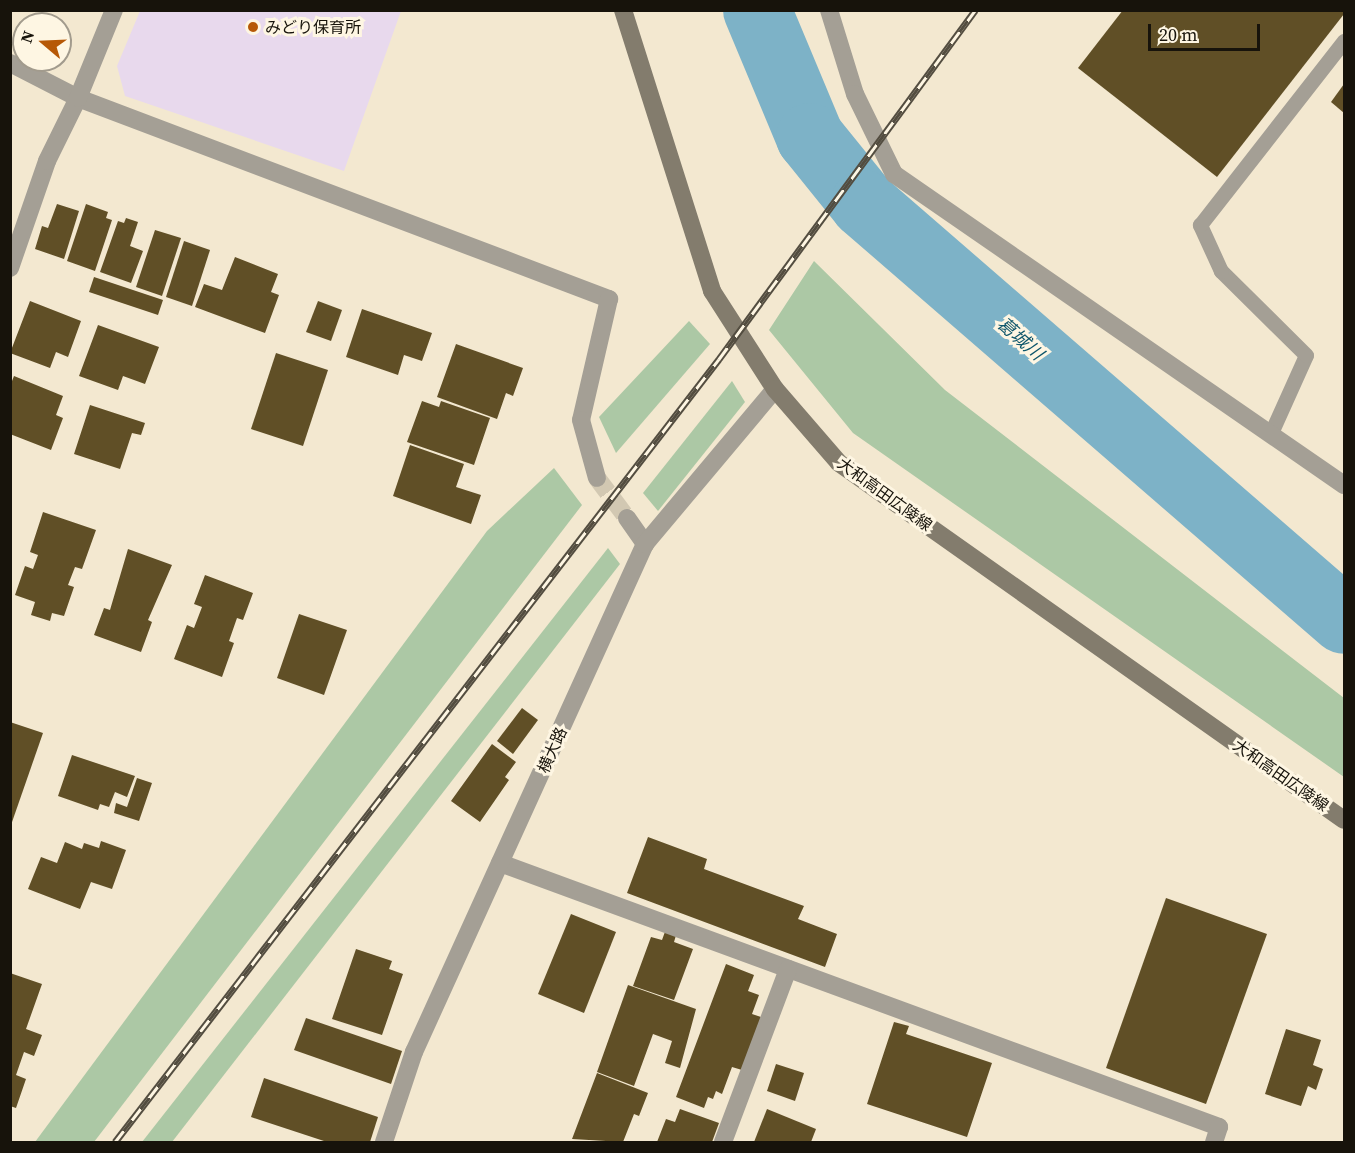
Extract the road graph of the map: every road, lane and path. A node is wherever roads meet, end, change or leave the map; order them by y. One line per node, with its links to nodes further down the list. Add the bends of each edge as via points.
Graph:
1 (114, 10): 6 (street)
2 (623, 10): 8 (main road, 大和高田広陵線, via 712,291)
3 (829, 10): 9 (street, via 855,94 894,174)
4 (1344, 41): 9 (lane, via 1200,225 1221,271 1306,355)
5 (10, 63): 6 (street)
6 (78, 98): 7 (street, via 47,160); 10 (street, via 609,299 581,420)
7 (10, 268)
8 (774, 389): 13 (street, 横大路); 14 (main road, 大和高田広陵線, via 839,463)
9 (1271, 433): 11 (street)
10 (597, 478)
11 (1344, 485)
12 (627, 518): 13 (street)
13 (645, 544): 15 (street, 横大路)
14 (1344, 820)
15 (500, 863): 16 (street); 17 (street, 横大路, via 414,1052)
16 (788, 969): 18 (street); 19 (street, via 1219,1127)
17 (384, 1143)
18 (723, 1143)
19 (1214, 1143)

